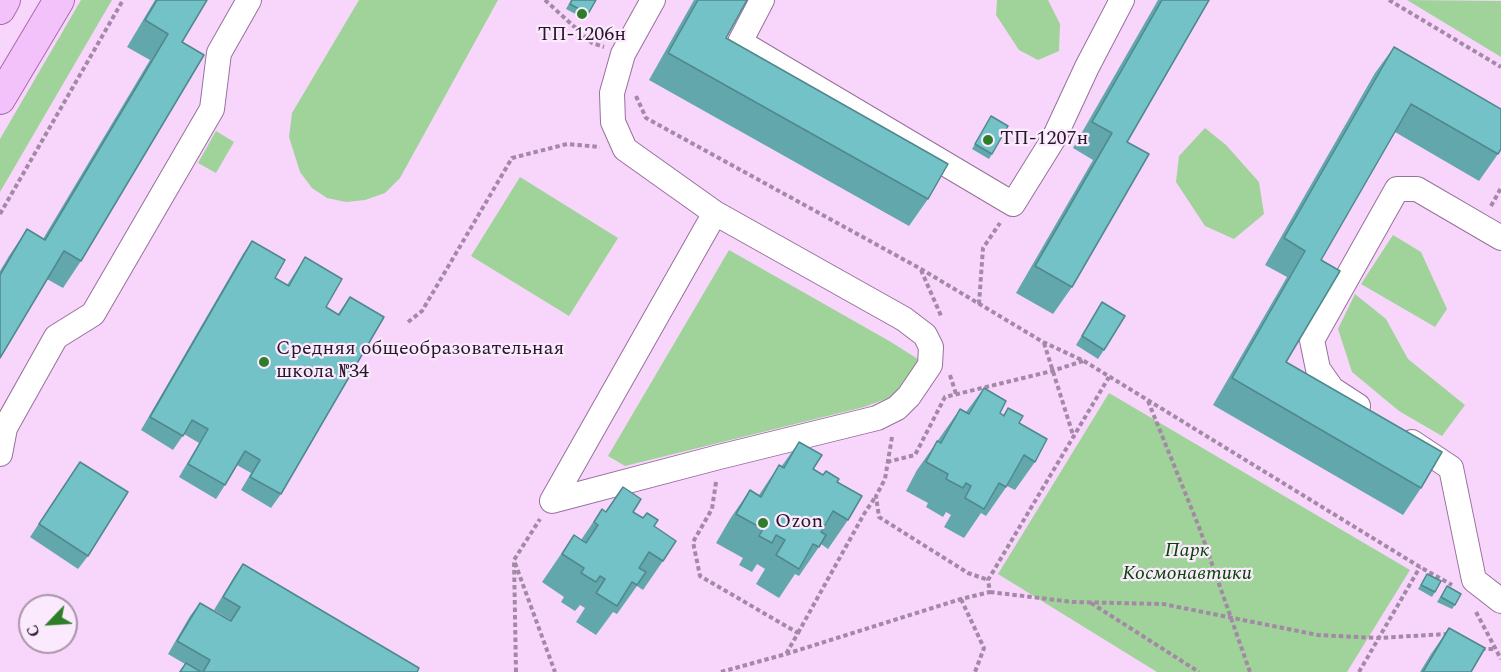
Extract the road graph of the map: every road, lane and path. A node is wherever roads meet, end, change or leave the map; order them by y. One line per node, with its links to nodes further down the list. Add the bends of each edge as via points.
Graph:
1 (5, 0): 10 (main road)
2 (59, 0): 14 (main road)
3 (123, 0): 20 (path)
4 (249, 0): 31 (lane, via 219,53 212,109 93,314 56,337 5,428)
5 (545, 0): 11 (path, via 592,43)
6 (653, 0): 11 (lane)
7 (762, 0): 17 (lane, via 740,42)
8 (1122, 0): 17 (lane, via 1054,138)
9 (1389, 0): 12 (path)
10 (0, 9)
11 (623, 54): 15 (lane, via 612,93 613,122)
12 (1501, 68)
13 (635, 94): 22 (path, via 646,118)
14 (0, 99)
15 (625, 149): 19 (lane); 23 (path, via 567,144 512,158 422,311)
16 (1501, 188): 18 (path)
17 (1013, 204): 22 (path, via 984,248)
18 (1488, 211)
19 (715, 213): 29 (lane, via 904,319 925,335 931,347 930,365); 35 (lane)
20 (0, 214)
21 (1501, 238): 39 (lane, via 1417,189 1397,189 1312,340 1318,369 1332,389 1451,468)
22 (979, 304): 24 (path)
23 (408, 322)
24 (1043, 342): 25 (path); 26 (path)
25 (1084, 361): 26 (path); 27 (path)
26 (1053, 371): 30 (path); 33 (path, via 945,397 915,455)
27 (1110, 377): 28 (path); 30 (path)
28 (1148, 400): 37 (path); 44 (path)
29 (897, 408): 32 (lane, via 877,418); 33 (path)
30 (1074, 438): 38 (path)
31 (0, 454)
32 (719, 457): 35 (lane); 45 (path, via 712,509 693,542 700,576)
33 (887, 462): 34 (path, via 885,479)
34 (876, 496): 38 (path, via 879,517 968,573); 45 (path)
35 (552, 501): 36 (path)
36 (514, 560): 52 (path); 53 (path)
37 (1420, 567): 39 (path); 46 (path)
38 (988, 580): 40 (path)
39 (1470, 586): 42 (lane); 49 (path)
40 (990, 592): 41 (path); 43 (path)
41 (961, 599): 50 (path); 55 (path, via 984,648)
42 (1501, 601)
43 (1090, 603): 44 (path, via 1163,604); 56 (path)
44 (1231, 618): 46 (path, via 1318,635); 57 (path)
45 (798, 633): 50 (path)
46 (1378, 638): 47 (path, via 1447,633); 58 (path)
47 (1458, 639)
48 (1479, 649): 49 (path)
49 (1496, 649): 51 (path)
50 (786, 654): 54 (path)
51 (1501, 659)
52 (516, 672)
53 (555, 672)
54 (721, 672)
55 (975, 672)
56 (1199, 672)
57 (1250, 672)
58 (1359, 672)

